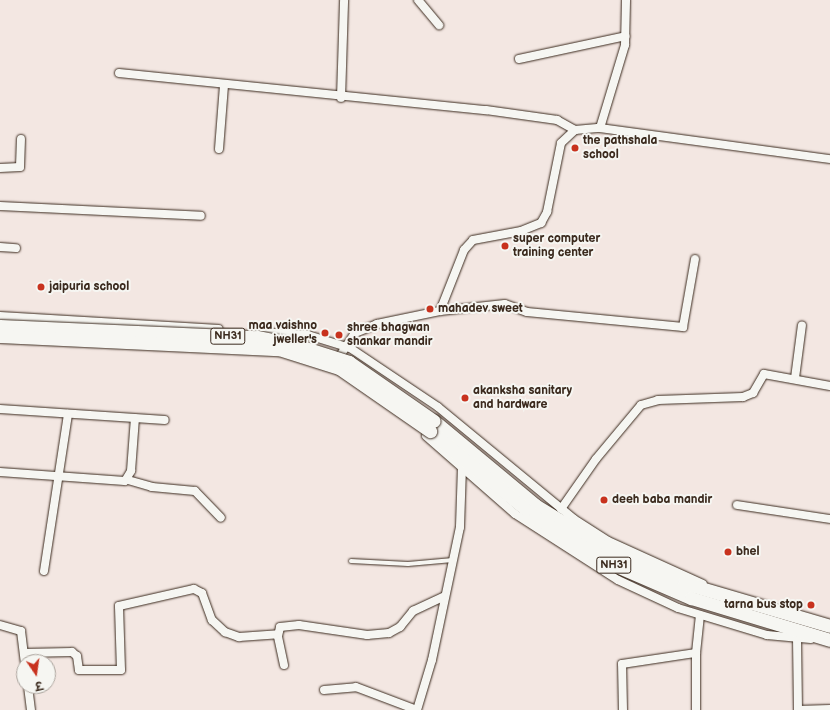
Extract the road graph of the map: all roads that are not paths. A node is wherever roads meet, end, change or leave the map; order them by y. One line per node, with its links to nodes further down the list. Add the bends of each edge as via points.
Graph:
1 (344, 0): 9 (street)
2 (418, 0): 4 (street)
3 (626, 0): 5 (street)
4 (439, 25)
5 (626, 36): 6 (street); 10 (street)
6 (519, 59)
7 (119, 73): 8 (street)
8 (224, 85): 9 (street); 13 (street)
9 (341, 98): 11 (street, via 546,118)
10 (600, 128): 11 (street); 14 (street)
11 (575, 130): 21 (street, via 561,143 546,218 532,229 473,240 464,250)
12 (21, 139): 15 (street, via 20,167)
13 (219, 149)
14 (830, 160)
15 (0, 168)
16 (0, 206): 17 (street)
17 (201, 216)
18 (0, 247): 19 (street)
19 (16, 248)
20 (696, 259): 21 (street, via 683,326 527,312 505,304)
21 (440, 311): 27 (street, via 377,324 355,333)
22 (0, 316): 27 (street, via 308,335)
23 (802, 325): 29 (street)
24 (0, 326): 35 (highway, NH31, bridge, via 257,337 289,343 349,362)
25 (0, 336): 35 (highway, NH31, bridge, via 279,349 339,368)
26 (0, 340): 28 (street, via 241,352 293,357)
27 (345, 346): 28 (street); 41 (street, via 380,366 438,408)
28 (332, 369): 36 (street, via 364,388 415,426)
29 (795, 378): 30 (street); 41 (street, via 764,374 749,396 731,400 658,400 641,405 581,480)
30 (830, 386)
31 (0, 409): 32 (street)
32 (68, 414): 33 (street); 38 (street)
33 (135, 418): 34 (street); 39 (street)
34 (165, 420)
35 (432, 426): 50 (highway, NH31, via 535,505 607,548 691,586); 53 (highway, NH31, via 535,517 605,561 691,598)
36 (462, 468): 44 (street, via 462,516); 48 (street, via 515,514 564,548 618,580)
37 (0, 472): 38 (street)
38 (58, 475): 39 (street); 46 (street)
39 (128, 480): 42 (street, via 152,487 195,491)
40 (737, 505): 43 (street)
41 (562, 509): 50 (street, via 608,541 709,586)
42 (221, 518)
43 (830, 519)
44 (453, 560): 45 (lane, via 408,564); 47 (street)
45 (351, 561)
46 (44, 571)
47 (446, 596): 51 (street, via 413,611 400,627 389,633 367,635 299,625 280,627); 61 (street, via 432,660)
48 (700, 615): 52 (street, via 767,635); 55 (street)
49 (0, 625): 54 (street, via 21,631)
50 (830, 625)
51 (278, 634): 54 (street, via 239,637 225,632 212,620 202,593 194,590 119,606 121,670 79,670 77,656 72,652); 56 (street)
52 (797, 638): 53 (street); 64 (street)
53 (830, 641)
54 (24, 653)
55 (696, 653): 62 (street, via 622,664); 63 (street)
56 (284, 665)
57 (324, 690): 61 (street, via 356,687)
58 (29, 694): 60 (street)
59 (830, 709): 64 (street)
60 (31, 710)
61 (417, 710)
62 (623, 710)
63 (696, 710)
64 (798, 710)

